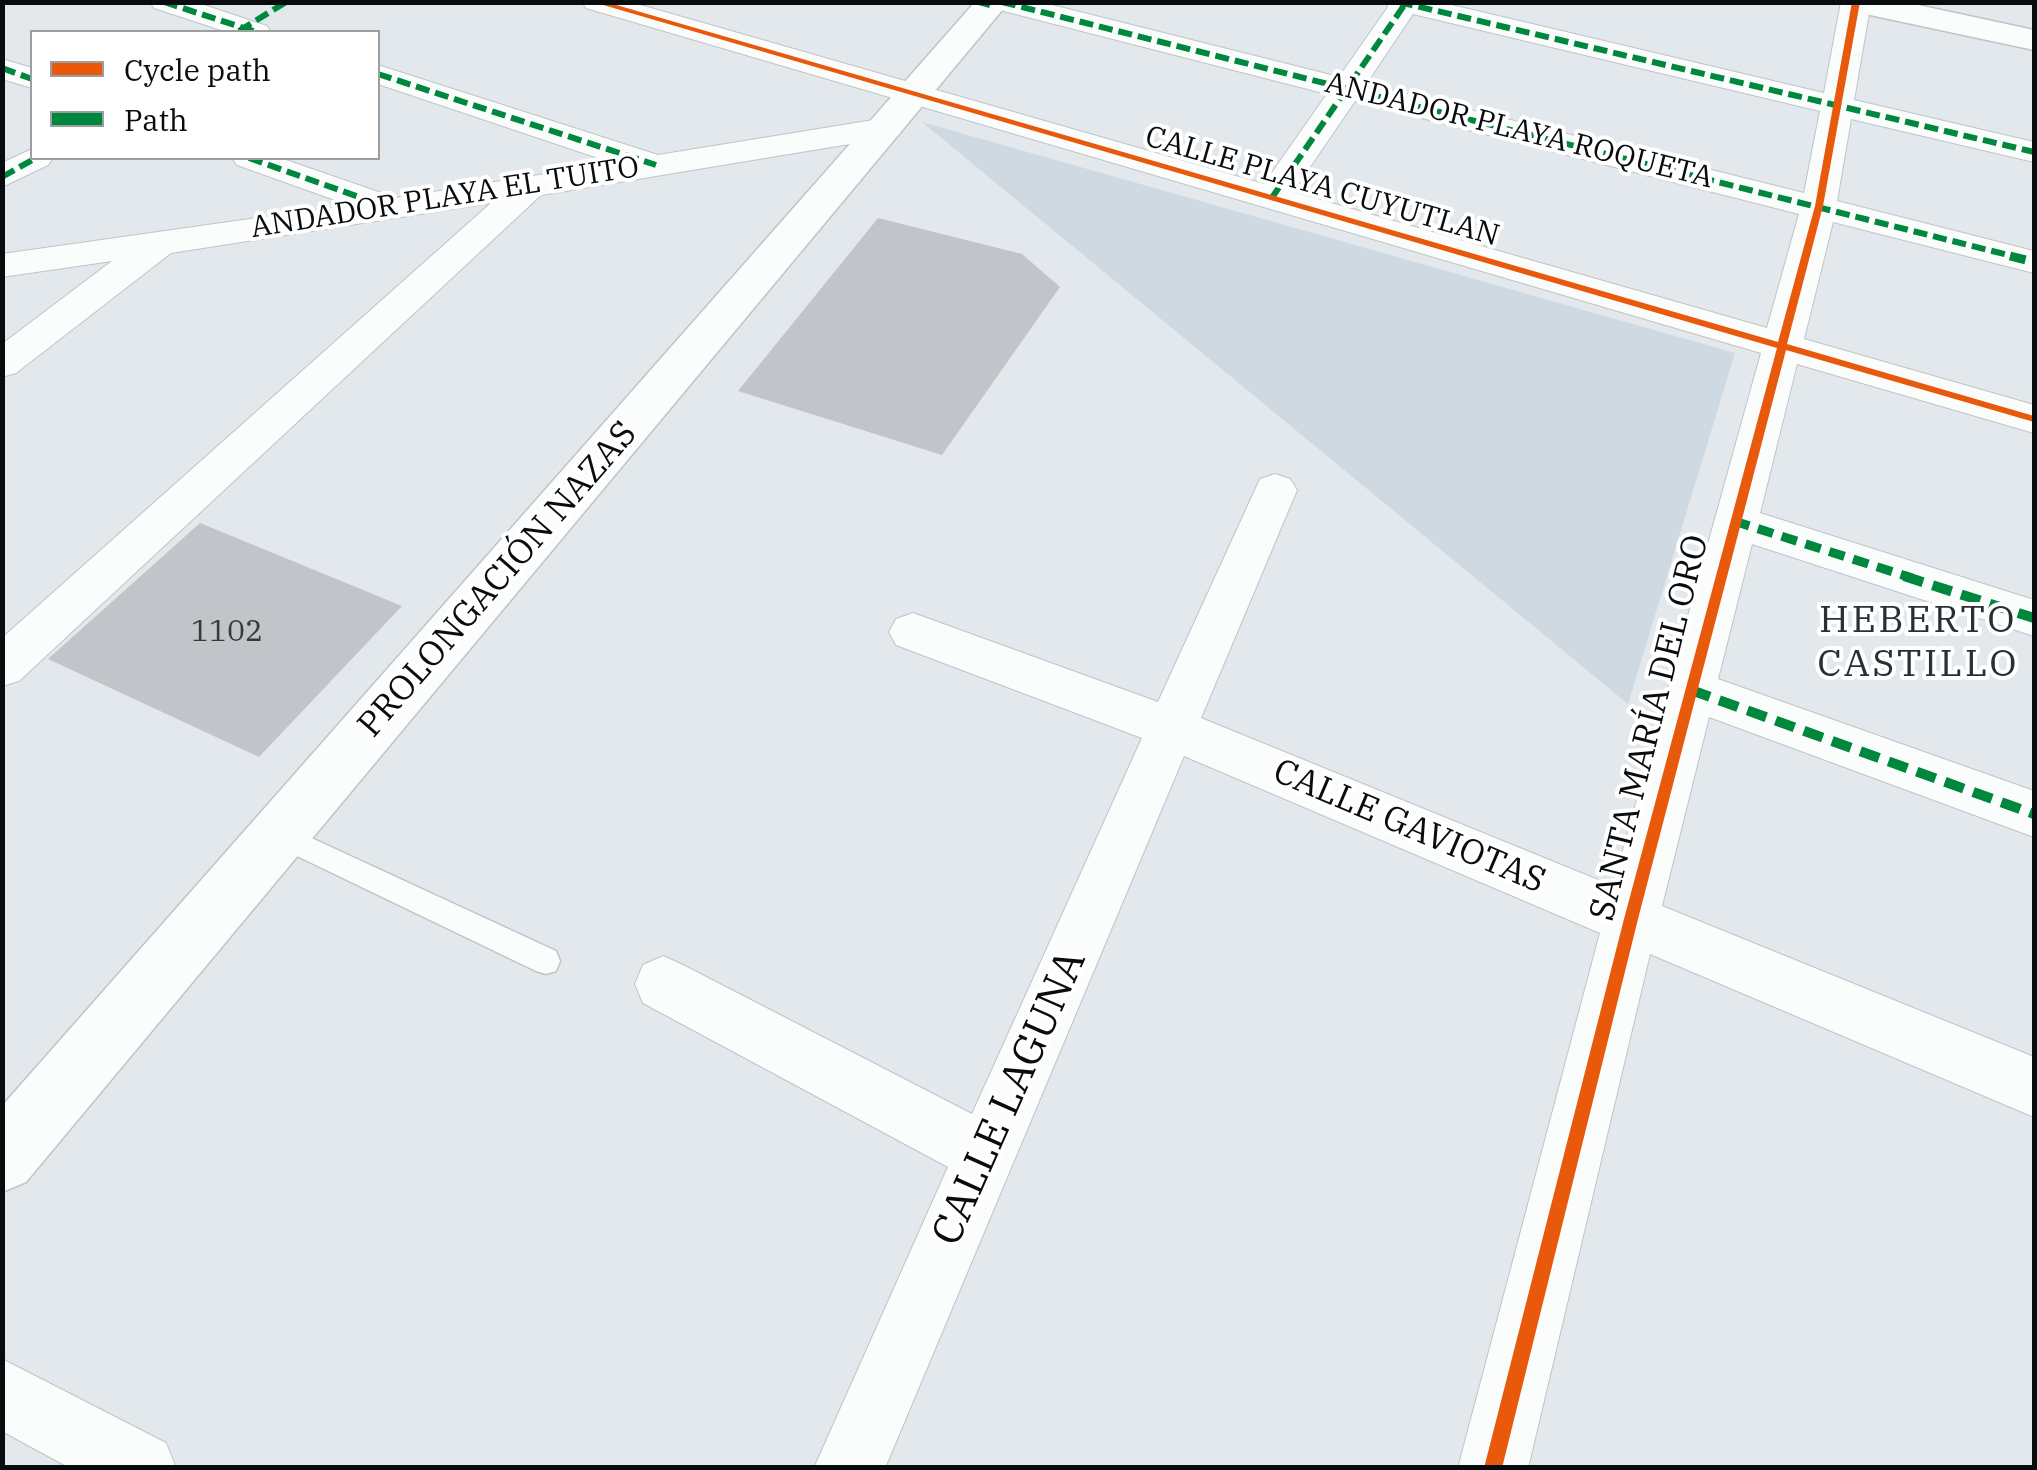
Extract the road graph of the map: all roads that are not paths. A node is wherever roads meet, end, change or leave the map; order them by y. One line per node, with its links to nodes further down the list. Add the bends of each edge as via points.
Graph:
1 (164, 2): 9 (street)
2 (286, 2): 10 (street)
3 (596, 2): 17 (street, CALLE PLAYA CUYUTLAN)
4 (1856, 2): 11 (main road); 16 (street, SANTA MARÍA DEL ORO)
5 (1956, 2): 8 (main road)
6 (991, 3): 15 (street, ANDADOR PLAYA ROQUETA); 17 (main road, PROLONGACIÓN NAZAS)
7 (1402, 3): 15 (street); 16 (street)
8 (2034, 18)
9 (242, 30)
10 (246, 30)
11 (2034, 40)
12 (2, 68): 14 (street)
13 (380, 75): 21 (street)
14 (30, 78)
15 (1348, 88): 24 (street); 25 (street, ANDADOR PLAYA ROQUETA)
16 (1838, 106): 18 (street); 25 (street, SANTA MARÍA DEL ORO)
17 (900, 111): 21 (street, ANDADOR PLAYA EL TUITO); 24 (street, CALLE PLAYA CUYUTLAN); 41 (main road, PROLONGACIÓN NAZAS)
18 (2034, 152)
19 (32, 160): 22 (street)
20 (255, 160): 26 (street)
21 (656, 165): 23 (street, ANDADOR PLAYA EL TUITO)
22 (2, 177)
23 (531, 186): 26 (street, ANDADOR PLAYA EL TUITO); 37 (street)
24 (1271, 199): 30 (street, CALLE PLAYA CUYUTLAN)
25 (1819, 206): 29 (street, ANDADOR PLAYA ROQUETA); 30 (street, SANTA MARÍA DEL ORO)
26 (394, 209): 27 (street, ANDADOR PLAYA EL TUITO)
27 (164, 240): 28 (street, ANDADOR PLAYA EL TUITO); 31 (street)
28 (13, 259)
29 (2034, 262)
30 (1779, 346): 32 (street, CALLE PLAYA CUYUTLAN); 34 (street, SANTA MARÍA DEL ORO)
31 (2, 364)
32 (2034, 420)
33 (1275, 490): 39 (street, CALLE LAGUNA)
34 (1734, 522): 35 (street); 38 (street, SANTA MARÍA DEL ORO)
35 (2034, 618)
36 (913, 632): 39 (street, CALLE GAVIOTAS)
37 (2, 667)
38 (1690, 690): 40 (street); 42 (street, SANTA MARÍA DEL ORO)
39 (1171, 728): 42 (street, CALLE GAVIOTAS); 46 (street, CALLE LAGUNA)
40 (2034, 814)
41 (280, 835): 43 (lane); 47 (main road, PROLONGACIÓN NAZAS)
42 (1631, 919): 45 (street, CALLE GAVIOTAS); 51 (street, SANTA MARÍA DEL ORO)
43 (546, 961)
44 (663, 984): 46 (street)
45 (2034, 1087)
46 (986, 1154): 50 (street, CALLE LAGUNA)
47 (2, 1158)
48 (2, 1393): 49 (street)
49 (141, 1468)
50 (849, 1468)
51 (1493, 1468)

